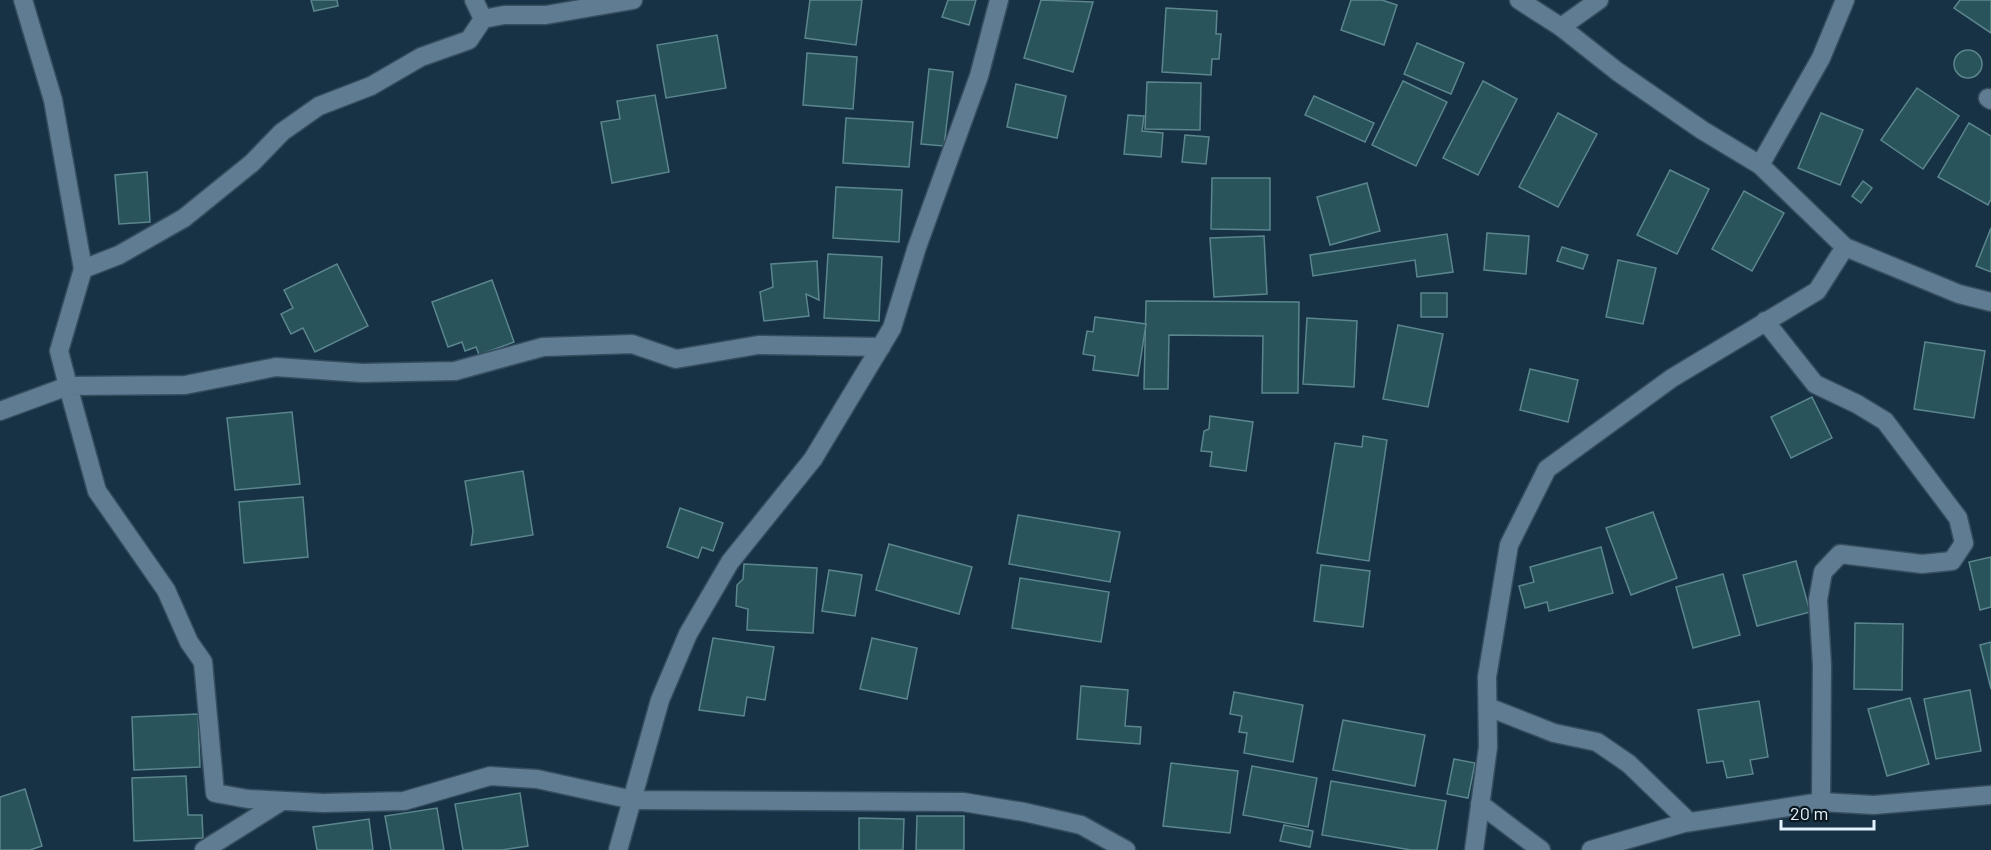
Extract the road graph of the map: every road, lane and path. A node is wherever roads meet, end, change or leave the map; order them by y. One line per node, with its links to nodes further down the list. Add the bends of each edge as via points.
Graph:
1 (23, 0): 12 (street, via 53,100)
2 (474, 0): 8 (street)
3 (633, 0): 8 (street, via 546,15)
4 (999, 0): 15 (street, via 979,76 916,247 892,328)
5 (1519, 0): 9 (street)
6 (1599, 0): 9 (street)
7 (1845, 0): 10 (street, via 1821,58)
8 (483, 19): 12 (street, via 470,40 421,57 371,86 319,106 282,132 252,163 184,218 119,255)
9 (1561, 27): 10 (street, via 1674,111)
10 (1760, 165): 11 (street)
11 (1845, 247): 13 (street, via 1959,294); 14 (street, via 1816,291)
12 (83, 269): 16 (street, via 59,351)
13 (1991, 302)
14 (1765, 321): 18 (street, via 1672,378 1547,469 1509,545 1487,677); 22 (street, via 1815,384 1885,421 1958,518 1964,543 1952,561 1922,564 1840,554 1823,572 1818,600 1822,665)
15 (881, 347): 16 (street, via 758,345 676,359 632,344 543,347 454,370 362,373 276,367 185,385); 20 (street, via 813,459 730,562 688,634 660,700)
16 (68, 386): 17 (street); 21 (street, via 97,491 166,590 189,642 203,662 215,793)
17 (0, 411)
18 (1488, 707): 23 (street, via 1488,747); 24 (street, via 1554,733 1597,742 1629,764)
19 (1991, 795): 22 (street, via 1874,805)
20 (633, 800): 21 (street, via 537,779 490,776 404,801); 26 (street); 27 (street, via 963,802 1081,825)
21 (282, 801): 25 (street)
22 (1821, 801): 24 (street)
23 (1480, 804): 28 (street); 29 (street)
24 (1689, 822): 30 (street)
25 (204, 850)
26 (618, 850)
27 (1126, 850)
28 (1474, 850)
29 (1541, 850)
30 (1591, 850)

